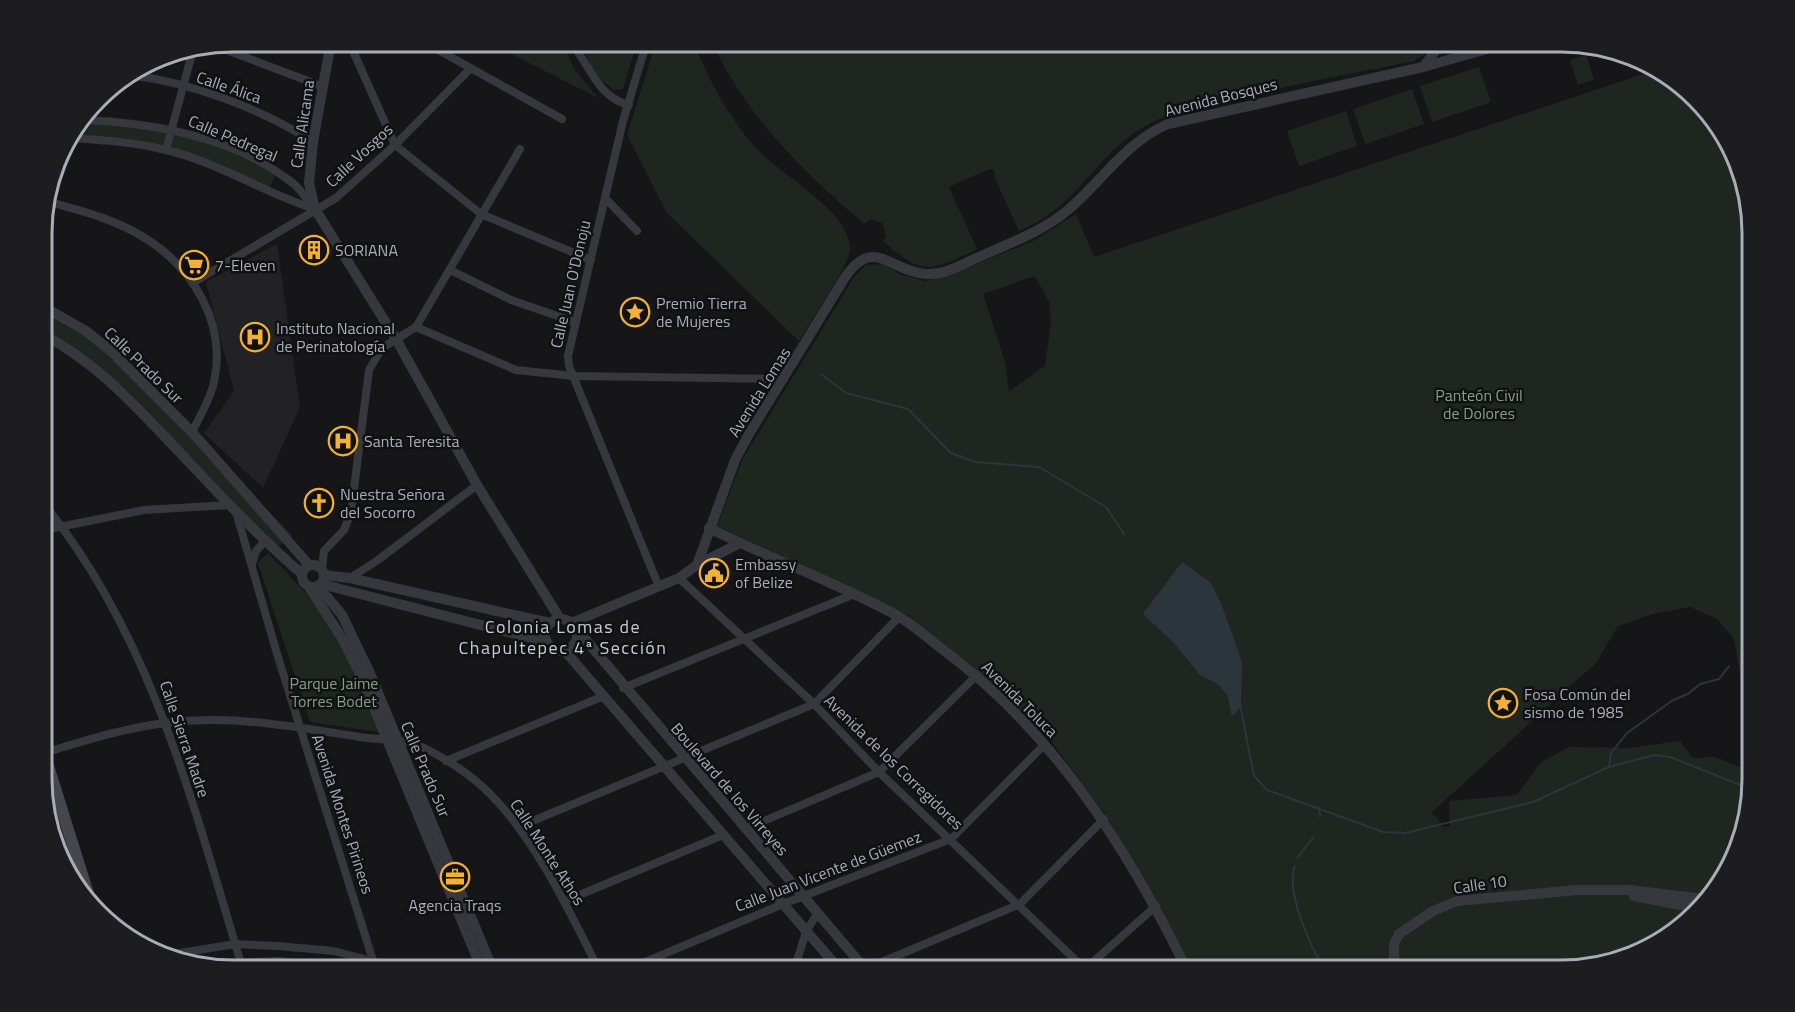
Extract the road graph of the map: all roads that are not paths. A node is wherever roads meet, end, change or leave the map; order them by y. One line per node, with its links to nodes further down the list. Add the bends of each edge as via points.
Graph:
1 (248, 53): 13 (street)
2 (328, 53): 13 (street, Calle Alicama)
3 (355, 53): 21 (street)
4 (443, 53): 11 (street)
5 (577, 53): 15 (street, via 590,75 611,97)
6 (644, 53): 15 (street, Calle Juan O'Donoju)
7 (1434, 53): 10 (street)
8 (1473, 53): 10 (street, Avenida Bosques)
9 (191, 58): 14 (street)
10 (1423, 67): 29 (street, Avenida Bosques, via 1227,109 1152,131 1051,223 947,271 911,272)
11 (470, 69): 16 (street); 21 (street, Calle Vosgos)
12 (142, 78): 14 (street, Calle Álica)
13 (321, 86): 20 (street, Calle Alicama)
14 (184, 87): 18 (street); 20 (street, Calle Álica, via 267,116)
15 (629, 105): 24 (street, Calle Juan O'Donoju)
16 (562, 119)
17 (93, 121): 18 (street, Calle Pedregal)
18 (173, 129): 23 (street); 26 (street, Calle Pedregal, via 216,143 278,173 296,186)
19 (80, 138): 23 (street, Calle Pedregal)
20 (313, 142): 26 (street, Calle Alicama, via 309,183)
21 (395, 145): 26 (street, Calle Vosgos, via 336,198); 27 (street)
22 (520, 149): 27 (street)
23 (166, 150): 26 (street, Calle Pedregal)
24 (606, 199): 28 (street); 30 (street, Calle Juan O'Donoju)
25 (55, 204): 32 (street, via 106,219 145,237)
26 (315, 209): 32 (street, Calle Vosgos); 36 (street)
27 (481, 214): 30 (street); 31 (street)
28 (637, 231)
29 (875, 256): 39 (street, Avenida Lomas, via 852,265)
30 (591, 260): 34 (street, Calle Juan O'Donoju)
31 (450, 270): 34 (street, via 511,300); 35 (street)
32 (194, 282): 40 (street, via 208,309 216,357 206,405)
33 (52, 312): 40 (street, Calle Prado Sur, via 98,340)
34 (575, 322): 38 (street, Calle Juan O'Donoju, via 568,356)
35 (416, 327): 36 (street); 38 (street, via 516,370)
36 (396, 339): 41 (street); 54 (street, via 382,348 369,370 351,512 344,530 324,551)
37 (52, 340): 42 (street, via 111,381)
38 (573, 376): 39 (street); 55 (street, Calle Juan O'Donoju)
39 (784, 379): 45 (street, Avenida Lomas, via 735,460)
40 (192, 432): 51 (street, Calle Prado Sur)
41 (477, 485): 52 (street); 58 (street)
42 (233, 508): 44 (street, via 144,510); 47 (street); 49 (street, Avenida Montes Pirineos)
43 (52, 514): 44 (street, Calle Sierra Madre)
44 (63, 528): 46 (street); 67 (street, Calle Sierra Madre, via 133,644)
45 (709, 528): 48 (street, Avenida Toluca); 50 (street, Avenida Lomas)
46 (52, 529)
47 (264, 542): 49 (street); 51 (street)
48 (740, 543): 50 (street); 56 (street, Avenida Toluca)
49 (252, 564): 68 (street, Avenida Montes Pirineos)
50 (697, 565): 53 (street)
51 (305, 570): 54 (street, via 316,565); 54 (street, Calle Prado Sur, via 304,583)
52 (350, 578): 54 (street); 58 (street)
53 (679, 578): 55 (street); 60 (street, Avenida de los Corregidores)
54 (319, 580): 61 (street); 69 (street, Calle Prado Sur)
55 (659, 586): 59 (street)
56 (852, 595): 57 (street, Avenida Toluca); 60 (street)
57 (899, 617): 63 (street, Avenida Toluca); 66 (street)
58 (555, 621): 59 (street); 61 (street, via 545,632)
59 (572, 625): 62 (street, via 575,641); 64 (street, Boulevard de los Virreyes)
60 (744, 638): 64 (street); 66 (street, Avenida de los Corregidores)
61 (547, 642): 62 (street, via 554,649)
62 (564, 650): 65 (street, Boulevard de los Virreyes)
63 (977, 675): 70 (street, Avenida Toluca); 75 (street)
64 (624, 688): 72 (street, Boulevard de los Virreyes)
65 (604, 696): 73 (street); 74 (street, Boulevard de los Virreyes)
66 (814, 705): 72 (street); 75 (street, Avenida de los Corregidores)
67 (167, 722): 68 (street, Calle Monte Athos, via 212,720); 71 (street, Calle Monte Athos, via 108,733); 93 (street, Calle Sierra Madre)
68 (300, 726): 69 (street, Calle Monte Athos); 95 (street, Avenida Montes Pirineos)
69 (392, 740): 73 (street, Calle Monte Athos, via 421,747); 101 (street, Calle Prado Sur); 102 (street, Calle Prado Sur)
70 (1045, 744): 77 (street, Avenida Toluca); 81 (street, Calle Juan Vicente de Güemez)
71 (52, 750)
72 (682, 757): 74 (street); 79 (street, Boulevard de los Virreyes)
73 (446, 761): 78 (street, Calle Monte Athos, via 488,791)
74 (663, 765): 78 (street); 80 (street, Boulevard de los Virreyes)
75 (879, 772): 79 (street); 81 (street, Avenida de los Corregidores)
76 (52, 779): 82 (main road)
77 (1104, 819): 88 (street); 89 (street, Avenida Toluca)
78 (518, 827): 86 (street, Calle Monte Athos)
79 (745, 829): 84 (street, Boulevard de los Virreyes)
80 (723, 835): 86 (street); 87 (street, Boulevard de los Virreyes)
81 (951, 839): 84 (street, Calle Juan Vicente de Güemez); 88 (street, Avenida de los Corregidores)
82 (84, 880)
83 (1610, 891): 85 (street, Calle 10); 90 (street, Calle 10); 99 (street, Calle 10, via 1486,896 1446,904 1400,934 1394,944)
84 (801, 897): 87 (street, Calle Juan Vicente de Güemez); 91 (street, Boulevard de los Virreyes)
85 (1697, 898)
86 (565, 901): 103 (street, Calle Monte Athos)
87 (783, 904): 92 (street, Boulevard de los Virreyes); 104 (street, Calle Juan Vicente de Güemez)
88 (1020, 904): 96 (street, Avenida de los Corregidores); 108 (street)
89 (1156, 906): 97 (street); 98 (street, Avenida Toluca)
90 (1688, 907)
91 (817, 914): 92 (street); 107 (street, Boulevard de los Virreyes)
92 (806, 932): 105 (street); 106 (street, Boulevard de los Virreyes)
93 (236, 944): 94 (street); 95 (street, via 334,951); 100 (street, Calle Sierra Madre)
94 (185, 952)
95 (373, 959)
96 (1075, 959)
97 (1097, 959)
98 (1182, 959)
99 (1394, 959)
100 (240, 960)
101 (478, 960)
102 (489, 960)
103 (594, 960)
104 (651, 960)
105 (797, 960)
106 (831, 960)
107 (857, 960)
108 (888, 960)

